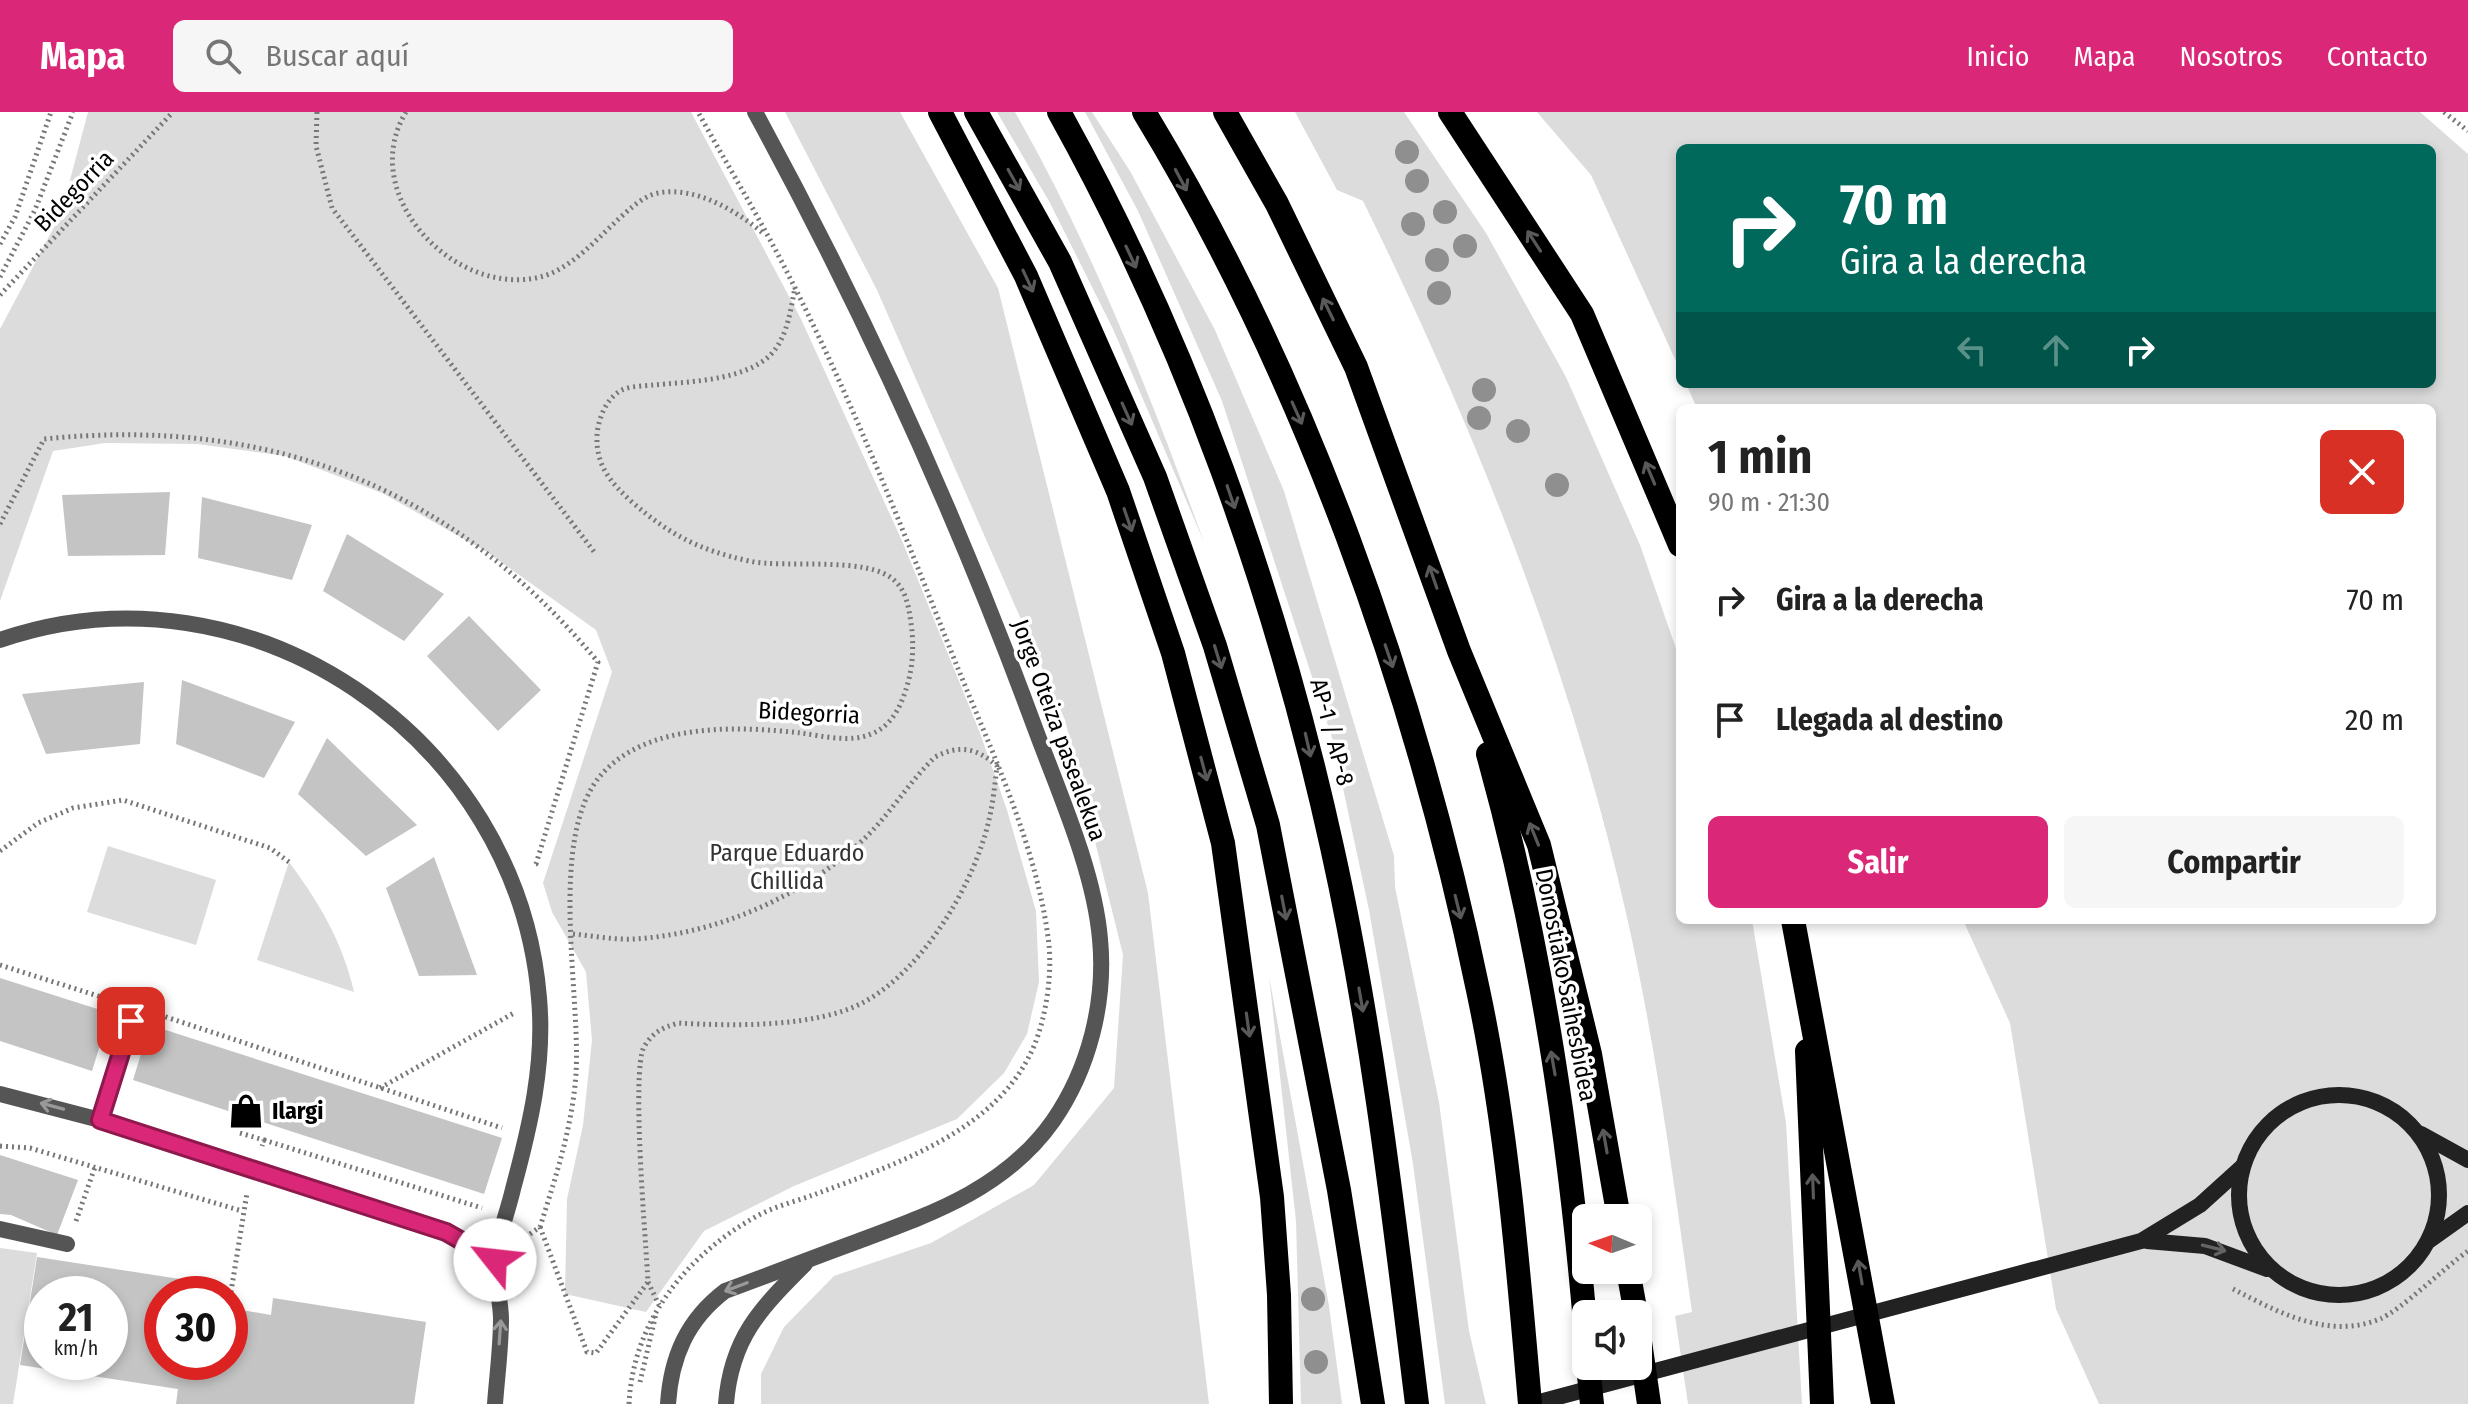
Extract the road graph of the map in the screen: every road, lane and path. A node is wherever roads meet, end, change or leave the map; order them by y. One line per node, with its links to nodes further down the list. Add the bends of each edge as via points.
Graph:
1 (51, 112): 17 (path, via 15,217)
2 (73, 112): 18 (path, Bidegorria, via 35,210)
3 (173, 112): 20 (path, Bidegorria)
4 (317, 112): 23 (path, via 316,146 332,208)
5 (406, 112): 16 (path, via 395,144 397,192 427,237 470,271 501,279 542,276 587,250 656,193 712,201)
6 (698, 112): 16 (path)
7 (755, 112): 61 (street, Jorge Oteiza pasealekua, via 857,308 982,589 1065,809 1100,938 1100,990 1087,1053 1053,1121 1029,1149 1002,1174 950,1206)
8 (940, 112): 74 (highway, one-way to 74, via 1026,276 1118,491 1173,653 1220,828 1272,1197)
9 (976, 112): 75 (highway, one-way to 75, via 1060,262 1155,477 1215,646 1268,825 1339,1190)
10 (1059, 112): 76 (highway, AP-1 / AP-8, one-way to 76, via 1152,301 1214,449 1304,729 1362,1004)
11 (1144, 112): 77 (highway, one-way to 77, via 1228,268 1300,419 1406,708 1481,1005 1505,1151)
12 (1225, 112): 25 (highway, one-way to 12, via 1356,367 1277,204)
13 (1450, 112): 22 (highway, one-way to 13, via 1582,314)
14 (2444, 112): 15 (path)
15 (2468, 131)
16 (768, 237): 19 (path)
17 (0, 244)
18 (0, 277)
19 (795, 287): 26 (path, via 883,481); 26 (path, Bidegorria, via 789,321 762,363 728,375 622,390 603,408 597,432 603,472 684,542 755,562 862,568 897,582 912,630 913,657 905,692 891,722 869,736 728,727 633,751 601,775 581,812 568,901 573,934 632,940 715,925 800,886 836,863 935,757 949,750 981,751)
20 (0, 295)
21 (0, 524): 29 (path, via 44,439 98,434 210,437 263,447 317,462 424,511 556,611 598,662 536,864)
22 (1676, 536)
23 (595, 553)
24 (0, 640): 29 (street, via 59,625 151,620 196,624 283,649 363,693 421,742 461,788)
25 (1459, 651): 50 (highway, one-way to 25, via 1590,1054 1539,845); 66 (highway, Donostiako Saihesbidea, one-way to 25, via 1564,1127 1530,926)
26 (997, 766): 64 (path, via 989,821 974,861 918,959 890,985 863,1003 819,1018 678,1023 658,1029 642,1049); 67 (path, via 1029,858 1049,947 1044,1015 1016,1078 969,1125 872,1173 757,1216 699,1259)
27 (0, 851): 28 (path, via 38,823 73,808 123,800 270,848)
28 (289, 862)
29 (508, 873): 33 (street, via 530,939)
30 (1794, 924): 31 (highway)
31 (1803, 958): 80 (highway, one-way to 31); 81 (highway, one-way to 31)
32 (0, 965): 34 (path)
33 (539, 999): 37 (path); 60 (street, via 537,1090)
34 (120, 1002)
35 (149, 1012): 37 (path)
36 (131, 1021): 39 (street)
37 (379, 1088): 40 (path)
38 (0, 1094): 39 (street, one-way to 38)
39 (100, 1120): 48 (street)
40 (509, 1131)
41 (235, 1132): 43 (path)
42 (2417, 1132): 45 (street); 47 (street, via 2394,1111 2365,1098 2335,1094 2304,1100 2276,1116 2255,1139); 57 (street, via 2438,1179 2439,1204)
43 (264, 1140): 48 (path); 49 (path, via 483,1209)
44 (0, 1146): 46 (path, via 30,1148)
45 (2468, 1160)
46 (95, 1167): 51 (path); 58 (path)
47 (2242, 1167): 56 (street, via 2200,1205); 63 (street, via 2238,1198 2244,1229 2259,1256)
48 (255, 1170): 60 (street, via 446,1232)
49 (487, 1196)
50 (1617, 1204)
51 (242, 1211)
52 (2468, 1213): 57 (street)
53 (243, 1227): 62 (path)
54 (540, 1227): 64 (path, via 587,1352 596,1353)
55 (0, 1229): 58 (street)
56 (2141, 1241): 63 (street, one-way to 63, via 2205,1246); 77 (street)
57 (2426, 1243): 63 (street, via 2396,1278 2369,1292 2339,1296 2308,1291)
58 (67, 1244)
59 (2468, 1251): 65 (path, via 2381,1319 2344,1328 2278,1312)
60 (495, 1260): 70 (street, one-way to 60, via 501,1318)
61 (809, 1260): 72 (street, Jorge Oteiza pasealekua, one-way to 72, via 725,1291 710,1302 678,1349); 73 (street, via 760,1310 741,1339 728,1374)
62 (234, 1276)
63 (2281, 1277)
64 (648, 1282): 67 (path)
65 (2222, 1283)
66 (1582, 1300)
67 (659, 1305): 71 (path, via 631,1368)
68 (1589, 1380): 78 (highway)
69 (1646, 1380): 79 (highway)
70 (495, 1404)
71 (629, 1404)
72 (668, 1404)
73 (726, 1404)
74 (1281, 1404)
75 (1373, 1404)
76 (1417, 1404)
77 (1531, 1404)
78 (1592, 1404)
79 (1649, 1404)
80 (1822, 1404)
81 (1883, 1404)

